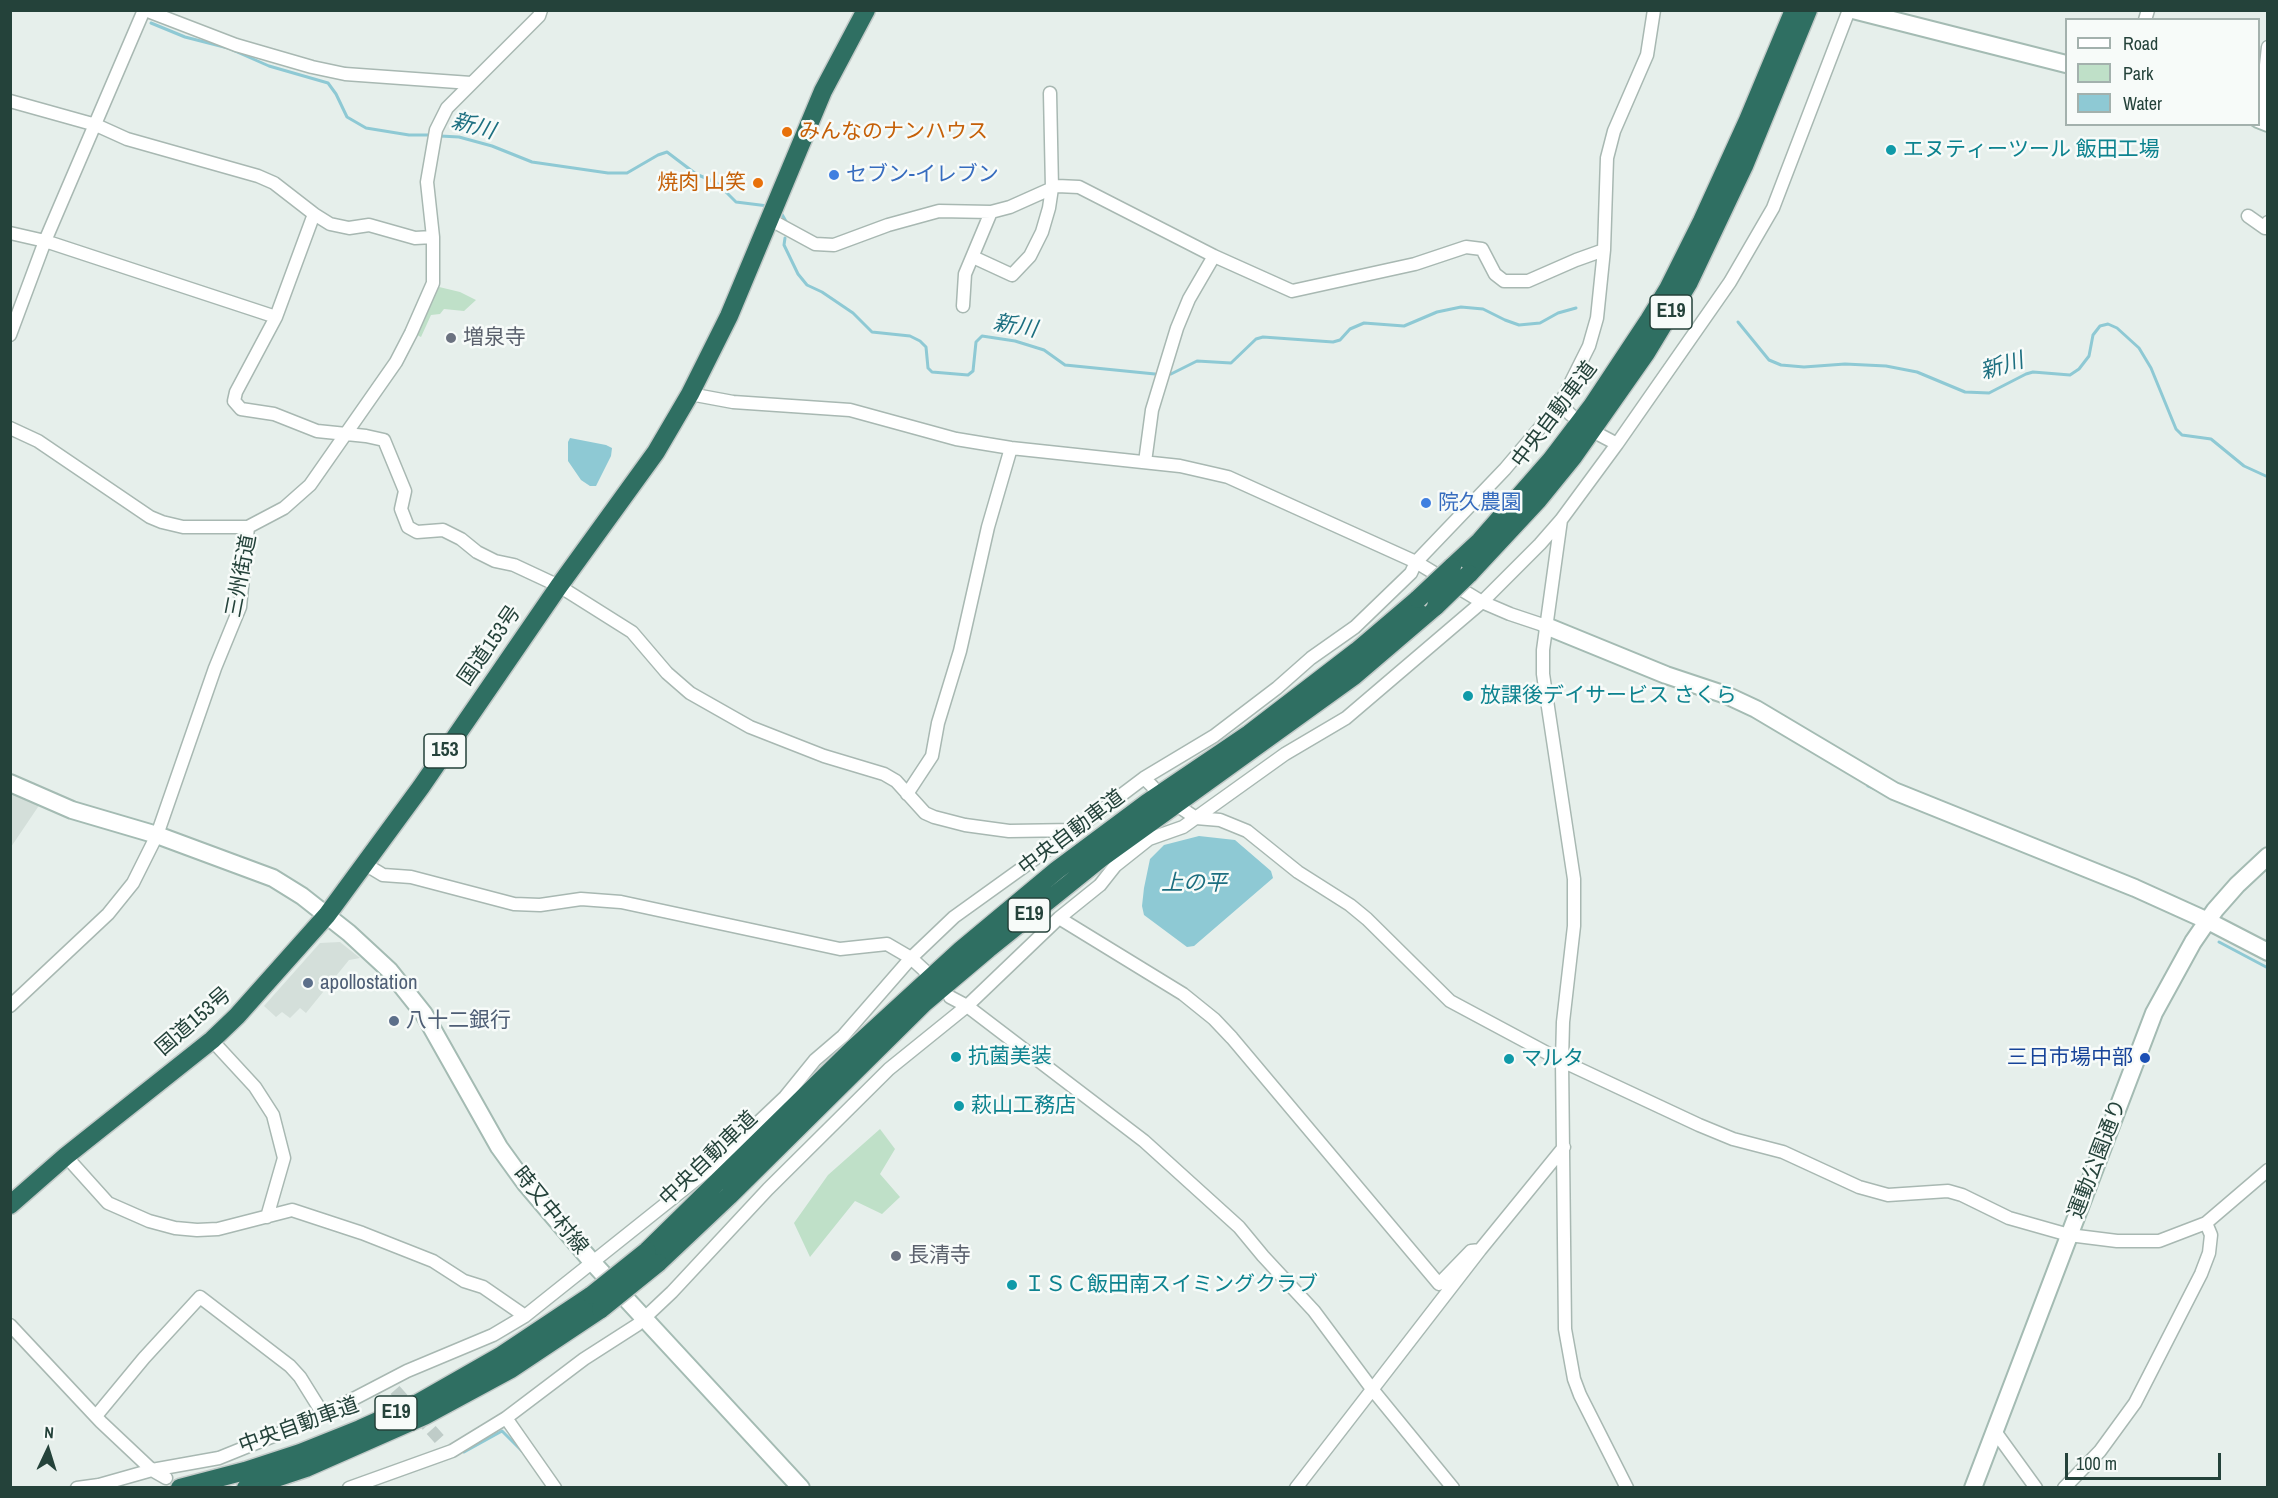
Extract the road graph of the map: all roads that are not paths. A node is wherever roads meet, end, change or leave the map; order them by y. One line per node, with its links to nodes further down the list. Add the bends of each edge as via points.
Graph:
1 (145, 10): 12 (street, via 236,45 312,67 345,74); 17 (street)
2 (541, 10): 12 (street)
3 (866, 10): 20 (highway, 国道153号 / 153, via 823,91)
4 (1654, 10): 29 (street, via 1647,56 1606,159)
5 (1781, 10): 24 (highway)
6 (1794, 10): 24 (highway, 中央自動車道 / E19)
7 (1808, 10): 18 (highway, 中央自動車道 / E19)
8 (1820, 10): 18 (highway, via 1766,139)
9 (1851, 10): 11 (street); 41 (street, via 1773,208 1730,282)
10 (2268, 47): 13 (street)
11 (2065, 64)
12 (471, 83): 27 (street, 三州街道, via 447,108 436,130 427,182)
13 (2266, 83): 16 (street)
14 (1050, 93): 19 (street)
15 (10, 101): 17 (street)
16 (2262, 120)
17 (96, 125): 22 (street, via 127,139 258,176 274,183); 28 (street)
18 (1744, 166): 47 (highway, 中央自動車道 / E19, via 1689,282 1573,457 1494,549)
19 (1052, 188): 21 (street); 30 (street, via 1079,187); 31 (street, via 1042,232 1018,270 1012,275)
20 (772, 212): 21 (street, via 814,244 834,245 939,211); 35 (highway, 国道153号 / 153, via 724,326)
21 (991, 212): 31 (street)
22 (314, 214): 27 (street, via 330,224 350,228 369,225 415,238); 33 (street)
23 (2248, 216): 25 (street, via 2265,228)
24 (1702, 221): 47 (highway, 中央自動車道 / E19, via 1668,289 1592,406 1480,541)
25 (2268, 222)
26 (10, 233): 28 (street)
27 (433, 237): 39 (street, 三州街道, via 433,283 411,333 396,362)
28 (45, 242): 33 (street); 34 (street)
29 (1604, 250): 30 (street, via 1528,281 1504,281 1495,274 1482,249 1466,247 1416,264 1292,291); 36 (street, via 1595,327)
30 (1214, 256): 43 (street, via 1177,328 1152,410)
31 (973, 257): 32 (street, via 965,274)
32 (963, 306)
33 (276, 317): 39 (street, via 234,401 241,409 274,414 317,431)
34 (10, 335)
35 (690, 394): 42 (street, via 733,402 850,410 956,440); 48 (highway, 国道153号 / 153, via 656,452)
36 (1560, 404): 37 (street); 46 (street, via 1505,469)
37 (1571, 415)
38 (10, 428): 45 (street, via 38,441 162,522 183,527)
39 (346, 434): 45 (street, 三州街道, via 310,485 285,508); 48 (street, via 384,440 405,491 401,509 408,526 417,532 443,530 495,561)
40 (1600, 435): 41 (street)
41 (1617, 444): 44 (street)
42 (1011, 448): 43 (street); 54 (street, via 932,756)
43 (1145, 462): 46 (street, via 1228,477)
44 (1561, 520): 49 (street); 50 (street)
45 (248, 527): 58 (street, 三州街道, via 240,607)
46 (1416, 562): 49 (street); 51 (street, via 1411,573 1355,627 1311,657 1214,736)
47 (1460, 571): 80 (highway, 中央自動車道 / E19, bridge, via 1418,599 1249,734 1057,870 961,950 853,1049); 80 (highway, 中央自動車道 / E19, bridge, via 1436,606 1354,676 1100,859 988,949 924,1004 729,1196)
48 (559, 586): 54 (street, via 632,632 667,673 723,714 779,740 884,774); 61 (highway, 国道153号 / 153, via 421,787)
49 (1482, 602): 50 (street); 56 (street, via 1346,718 1285,754)
50 (1546, 626): 63 (street, via 1756,708 1894,791); 71 (street, via 1543,674 1574,879 1574,926)
51 (1144, 778): 53 (street); 57 (street)
52 (10, 783): 58 (street, 時又中村線, via 72,810)
53 (1153, 787)
54 (907, 794): 57 (street, via 924,813 964,825 1009,831)
55 (1181, 808): 56 (street)
56 (1196, 818): 62 (street, via 1149,839); 71 (street, via 1220,820 1247,831 1298,872 1361,914 1450,1001)
57 (1075, 830): 65 (street, via 954,918)
58 (157, 835): 61 (street, 時又中村線, via 273,878); 68 (street, 三州街道, via 133,884 108,914)
59 (2268, 856): 63 (street, 運動公園通り, via 2237,885)
60 (373, 869): 65 (street, via 383,875 411,877 514,904 581,899 621,902 840,950 887,945)
61 (327, 915): 75 (highway, 国道153号 / 153, via 262,991 212,1040); 81 (street, 時又中村線, via 389,970 424,1014 499,1147)
62 (1059, 918): 69 (street); 79 (street, via 1183,994 1214,1019 1439,1284 1471,1251)
63 (2208, 921): 64 (street); 78 (street, 運動公園通り, via 2154,1013)
64 (2268, 952)
65 (911, 958): 66 (street); 81 (street, via 785,1097 708,1170)
66 (924, 970)
67 (950, 997): 69 (street)
68 (10, 1006)
69 (967, 1006): 84 (street, via 882,1076); 86 (street, via 1144,1141 1239,1227 1314,1311)
70 (219, 1047): 76 (street, via 255,1087 273,1115 284,1158)
71 (1562, 1061): 72 (street); 78 (street, via 1698,1125 1783,1152 1859,1187 1888,1195 1948,1191 2009,1218)
72 (1564, 1147): 79 (street); 102 (street, via 1567,1348 1580,1395)
73 (72, 1163): 76 (street, via 108,1203 149,1221 198,1230)
74 (2268, 1170): 77 (street)
75 (10, 1205)
76 (267, 1216): 83 (street, via 292,1210 362,1233 433,1261 464,1281 483,1287)
77 (2206, 1223): 78 (street, via 2159,1241); 105 (street, via 2211,1235 2201,1274 2136,1403 2100,1451)
78 (2068, 1235): 90 (street, 運動公園通り)
79 (1480, 1250): 86 (street)
80 (652, 1257): 82 (highway, 中央自動車道 / E19, bridge)
81 (593, 1263): 83 (street); 84 (street, 時又中村線)
82 (597, 1302): 94 (highway, 中央自動車道 / E19, via 408,1407 300,1453 244,1471); 96 (highway, 中央自動車道 / E19, via 511,1369 424,1416 306,1468)
83 (525, 1316): 87 (street, via 391,1386)
84 (645, 1319): 89 (street); 99 (street, 時又中村線)
85 (10, 1325): 88 (street)
86 (1372, 1389): 100 (street); 101 (street)
87 (323, 1414): 88 (street, via 290,1366 200,1297); 93 (street, via 219,1458)
88 (96, 1416): 93 (street)
89 (506, 1418): 92 (street); 98 (street)
90 (1994, 1430): 103 (street, 運動公園通り); 104 (street)
91 (441, 1442): 92 (street)
92 (452, 1451): 97 (street)
93 (152, 1470): 94 (street); 95 (street)
94 (173, 1483)
95 (76, 1488)
96 (246, 1488)
97 (349, 1488)
98 (555, 1488)
99 (801, 1488)
100 (1296, 1488)
101 (1453, 1488)
102 (1627, 1488)
103 (1973, 1488)
104 (2036, 1488)
105 (2064, 1488)

